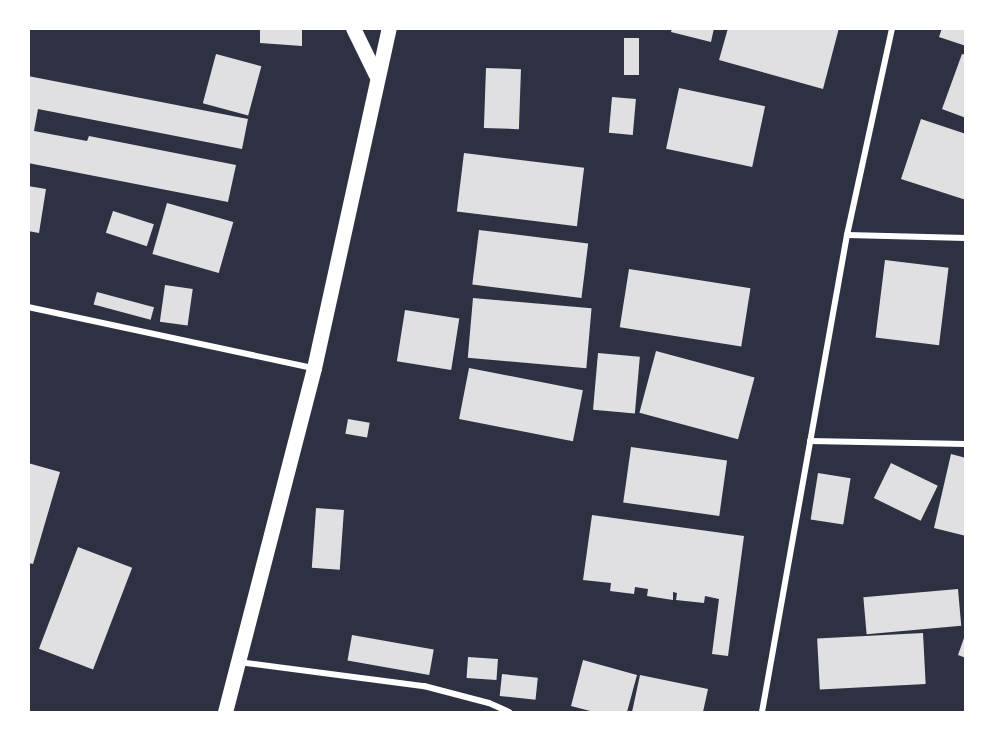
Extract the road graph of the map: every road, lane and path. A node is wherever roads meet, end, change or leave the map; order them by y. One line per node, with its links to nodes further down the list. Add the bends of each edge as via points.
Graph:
1 (353, 28): 4 (main road)
2 (389, 28): 4 (main road)
3 (892, 28): 5 (street)
4 (376, 75): 8 (main road)
5 (847, 235): 6 (street); 9 (street)
6 (966, 238)
7 (28, 307): 8 (street)
8 (314, 368): 11 (main road)
9 (810, 441): 10 (street); 14 (street)
10 (966, 444)
11 (237, 662): 12 (main road); 13 (street, via 424,686)
12 (225, 712)
13 (509, 712)
14 (762, 712)

